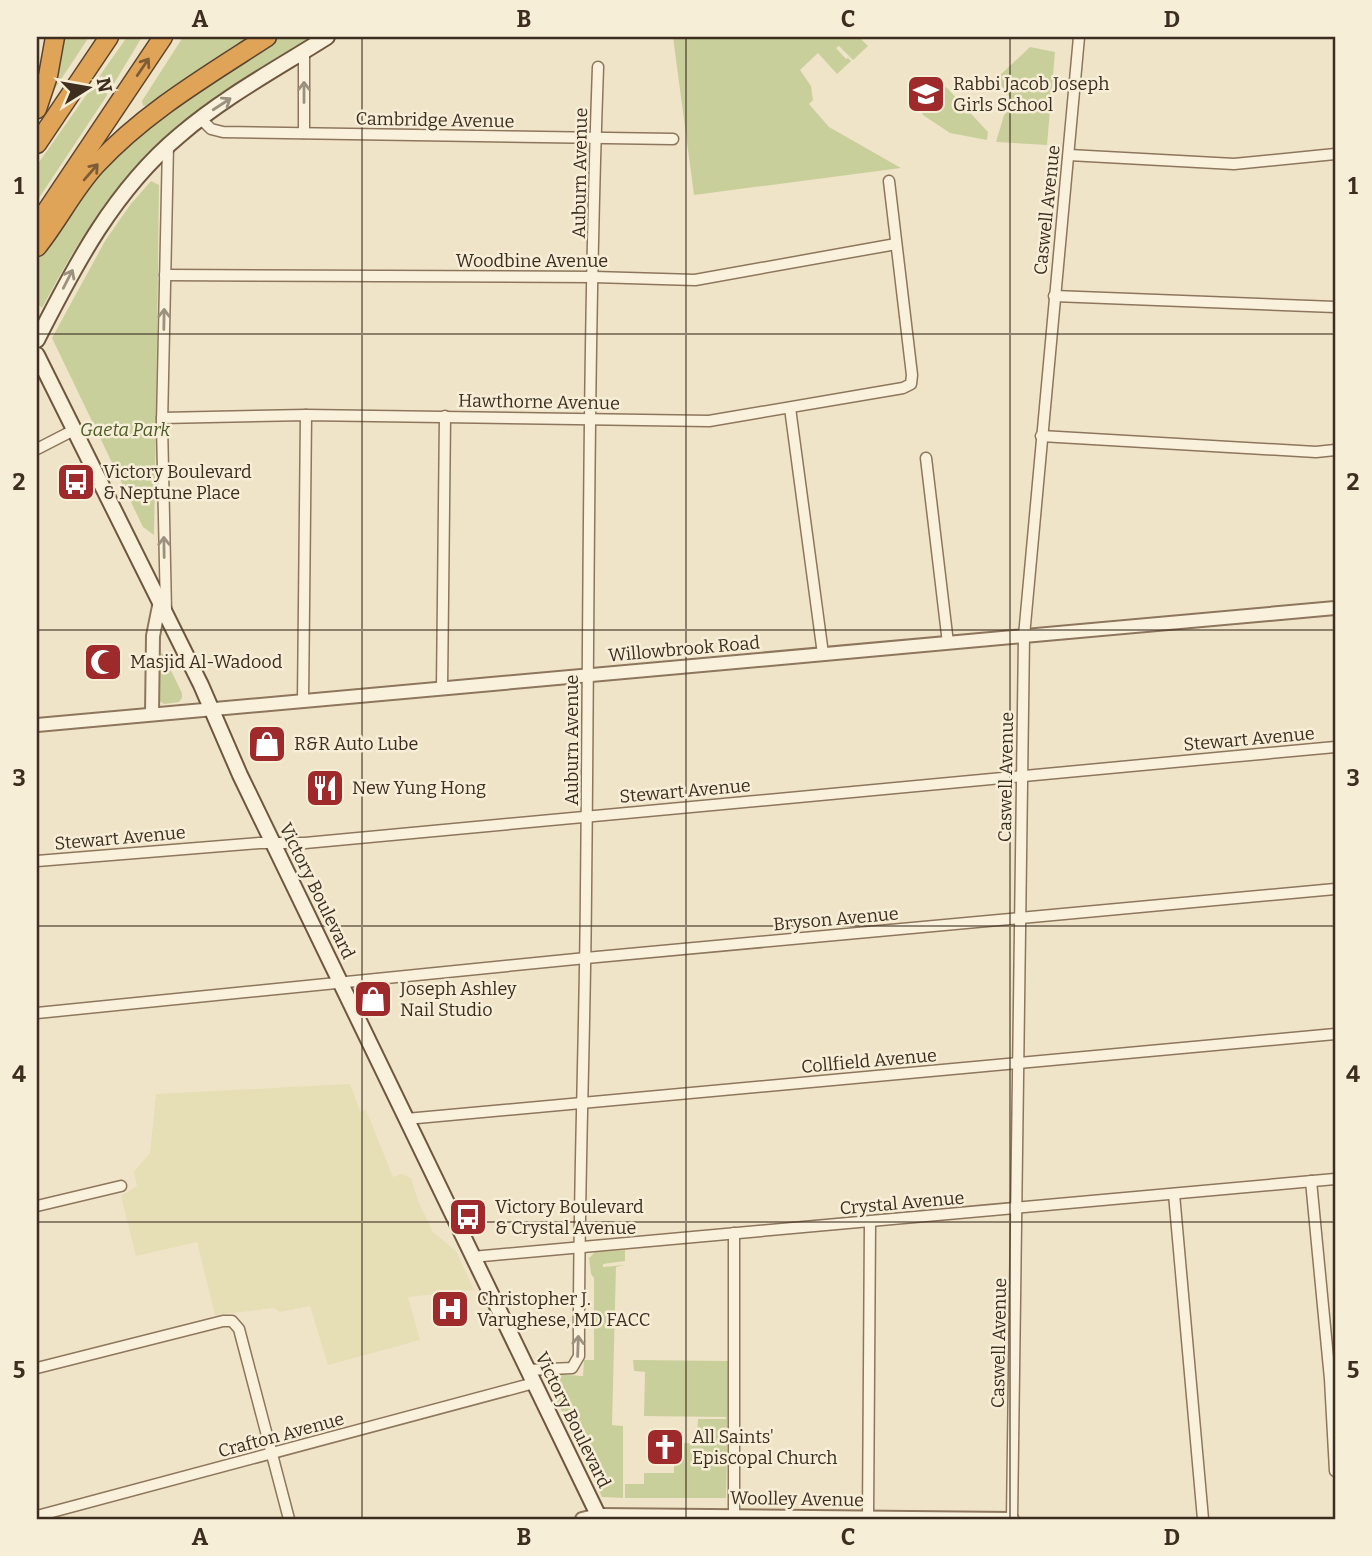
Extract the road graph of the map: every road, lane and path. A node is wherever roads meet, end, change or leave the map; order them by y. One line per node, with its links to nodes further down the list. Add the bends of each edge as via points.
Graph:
1 (55, 37): 9 (highway)
2 (109, 37): 14 (highway)
3 (163, 37): 19 (highway, one-way to 3)
4 (267, 37): 21 (highway, one-way to 4, via 86,177 128,133 172,98)
5 (327, 37): 7 (main road)
6 (1079, 37): 17 (street, Caswell Avenue)
7 (304, 51): 10 (main road, one-way to 7); 11 (street, one-way to 7)
8 (598, 67): 12 (street, Auburn Avenue)
9 (37, 109)
10 (201, 119): 11 (street, Cambridge Avenue, via 211,129 223,132); 15 (main road)
11 (304, 133): 12 (street, Cambridge Avenue)
12 (595, 138): 13 (street, Cambridge Avenue); 23 (street, Auburn Avenue)
13 (673, 139)
14 (37, 144)
15 (168, 145): 22 (street); 26 (main road, one-way to 15, via 99,226)
16 (1335, 154): 17 (street, via 1234,164)
17 (1069, 155): 24 (street, Caswell Avenue)
18 (889, 181): 20 (street)
19 (37, 225)
20 (896, 244): 23 (street, Woodbine Avenue, via 695,280); 28 (street, Hawthorne Avenue, via 911,384)
21 (37, 247)
22 (165, 275): 23 (street, Woodbine Avenue); 31 (street, one-way to 22)
23 (594, 277): 32 (street, Auburn Avenue)
24 (1055, 296): 25 (street); 34 (street, Caswell Avenue)
25 (1335, 307)
26 (37, 340)
27 (37, 355): 33 (main road, Victory Boulevard)
28 (790, 408): 32 (street, Hawthorne Avenue, via 709,421); 43 (street)
29 (306, 415): 30 (street, Hawthorne Avenue); 31 (street, Hawthorne Avenue); 46 (street)
30 (445, 416): 32 (street, Hawthorne Avenue); 45 (street)
31 (162, 418): 40 (street, one-way to 31)
32 (591, 419): 44 (street, Auburn Avenue)
33 (74, 430): 35 (street); 38 (main road, Victory Boulevard)
34 (1041, 436): 36 (street); 41 (street, Caswell Avenue)
35 (37, 449)
36 (1335, 450)
37 (926, 458): 42 (street)
38 (160, 601): 40 (main road, Victory Boulevard); 48 (street, via 153,636)
39 (1335, 608): 41 (street, Willowbrook Road)
40 (166, 615): 47 (main road, Victory Boulevard)
41 (1024, 636): 42 (street, Willowbrook Road); 51 (street, Caswell Avenue)
42 (948, 643): 43 (street, Willowbrook Road)
43 (823, 654): 44 (street, Willowbrook Road)
44 (588, 675): 45 (street, Willowbrook Road); 52 (street, Auburn Avenue)
45 (442, 688): 46 (street, Willowbrook Road)
46 (303, 701): 47 (street, Willowbrook Road)
47 (211, 709): 48 (street, Willowbrook Road); 53 (main road, Victory Boulevard)
48 (152, 715): 49 (street, Willowbrook Road)
49 (37, 725)
50 (1335, 747): 51 (street, Stewart Avenue)
51 (1022, 777): 52 (street, Stewart Avenue); 56 (street, Caswell Avenue)
52 (587, 816): 53 (street, Stewart Avenue); 57 (street, Auburn Avenue)
53 (273, 843): 54 (street, Stewart Avenue); 58 (main road, Victory Boulevard)
54 (37, 861)
55 (1335, 889): 56 (street, Bryson Avenue)
56 (1020, 919): 57 (street, Bryson Avenue); 61 (street, Caswell Avenue)
57 (586, 958): 58 (street, Bryson Avenue); 62 (street, Auburn Avenue)
58 (340, 983): 59 (street, Bryson Avenue); 63 (main road, Victory Boulevard)
59 (37, 1013)
60 (1335, 1034): 61 (street, Collfield Avenue)
61 (1018, 1063): 62 (street, Collfield Avenue); 70 (street, Caswell Avenue)
62 (583, 1102): 63 (street, Collfield Avenue); 73 (street, Auburn Avenue)
63 (406, 1119): 74 (main road, Victory Boulevard)
64 (1335, 1179): 65 (street, Crystal Avenue)
65 (1311, 1181): 67 (street, Crystal Avenue); 77 (street)
66 (121, 1186): 69 (street)
67 (1174, 1194): 70 (street, Crystal Avenue); 89 (street)
68 (37, 1198): 69 (street)
69 (37, 1206)
70 (1017, 1209): 71 (street, Crystal Avenue); 88 (street, Caswell Avenue)
71 (870, 1222): 72 (street, Crystal Avenue); 85 (street)
72 (734, 1233): 73 (street, Crystal Avenue); 82 (street)
73 (578, 1246): 74 (street, Crystal Avenue); 76 (street, Auburn Avenue, one-way to 73, via 572,1368 579,1356)
74 (472, 1257): 76 (main road, Victory Boulevard)
75 (37, 1367): 79 (street, via 232,1321 239,1329)
76 (527, 1370): 78 (main road, Victory Boulevard)
77 (1333, 1379): 80 (street)
78 (534, 1383): 79 (street, Crafton Avenue); 83 (main road, Victory Boulevard)
79 (272, 1453): 81 (street, Crafton Avenue); 86 (street)
80 (1335, 1471)
81 (37, 1516)
82 (734, 1516): 83 (street, Woolley Avenue); 84 (street, Woolley Avenue)
83 (599, 1517): 87 (street, Woolley Avenue)
84 (830, 1518): 85 (street, Woolley Avenue)
85 (868, 1518): 88 (street, Woolley Avenue)
86 (289, 1519)
87 (582, 1519)
88 (1012, 1519)
89 (1203, 1519)

